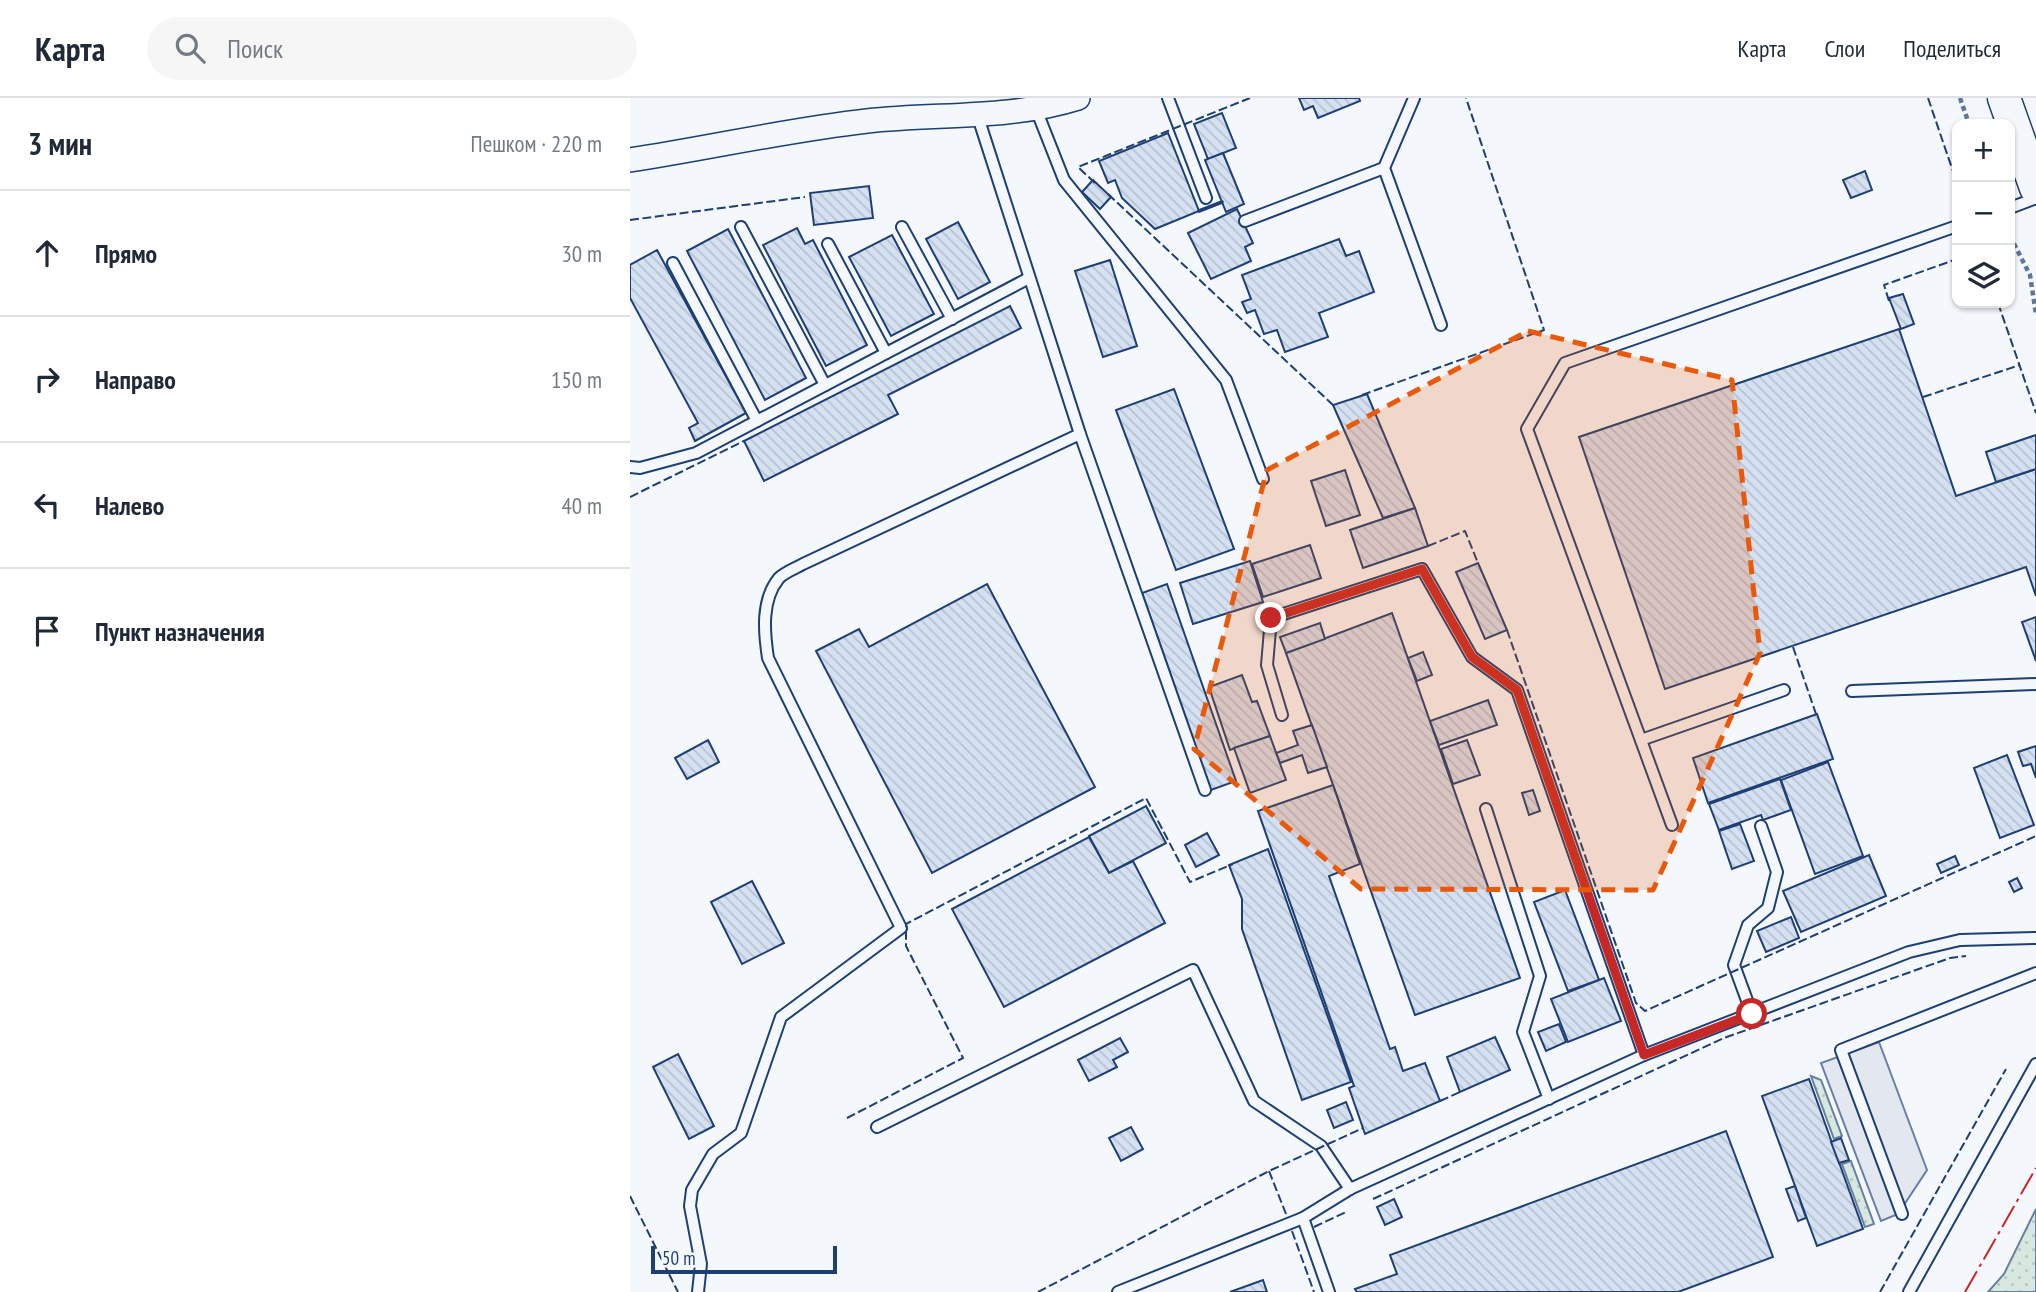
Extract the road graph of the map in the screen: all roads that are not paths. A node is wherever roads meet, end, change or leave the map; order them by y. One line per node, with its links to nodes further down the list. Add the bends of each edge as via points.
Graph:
1 (1078, 98): 5 (street)
2 (1168, 98): 10 (lane)
3 (1414, 98): 8 (lane)
4 (2007, 99): 9 (main road)
5 (1036, 109): 6 (street); 27 (lane, via 1064,180 1226,380)
6 (978, 117): 7 (street, via 869,121); 19 (lane)
7 (630, 160)
8 (1384, 168): 13 (lane); 21 (lane)
9 (2036, 188)
10 (1206, 198)
11 (2036, 198): 12 (lane)
12 (2015, 206)
13 (1245, 221)
14 (741, 227): 23 (lane)
15 (902, 227): 20 (lane)
16 (1952, 228): 32 (lane, via 1565,363 1527,429)
17 (828, 244): 22 (lane)
18 (673, 263): 24 (lane)
19 (1029, 278): 20 (lane); 25 (lane)
20 (951, 319): 22 (lane)
21 (1441, 325)
22 (886, 353): 23 (lane)
23 (825, 385): 24 (lane)
24 (757, 421): 26 (lane, via 696,453)
25 (1080, 434): 33 (lane); 47 (lane, via 803,564 780,578 768,601 763,629 768,658 901,928 781,1017 741,1133 713,1154 692,1190 690,1206 701,1264)
26 (630, 467)
27 (1263, 479)
28 (2036, 684): 30 (lane)
29 (1784, 690): 32 (lane)
30 (1852, 691)
31 (1282, 715): 40 (lane, via 1267,666 1271,618 1422,569 1472,657 1517,690)
32 (1641, 740): 35 (lane)
33 (1205, 790)
34 (1486, 809): 42 (lane, via 1540,976 1523,1032)
35 (1672, 825)
36 (1761, 827): 39 (lane, via 1777,872 1768,908 1748,925 1734,965)
37 (2036, 938): 39 (lane, via 1960,940 1909,952)
38 (2036, 973): 45 (lane, via 1841,1050)
39 (1752, 1014): 40 (lane)
40 (1644, 1055): 42 (lane)
41 (2036, 1065): 50 (lane)
42 (1549, 1099): 44 (lane)
43 (877, 1127): 44 (lane, via 1193,970 1254,1101 1321,1146)
44 (1350, 1189): 46 (lane)
45 (1902, 1214)
46 (1303, 1218): 48 (lane); 49 (lane)
47 (698, 1292)
48 (1118, 1292)
49 (1329, 1292)
50 (1909, 1292)

